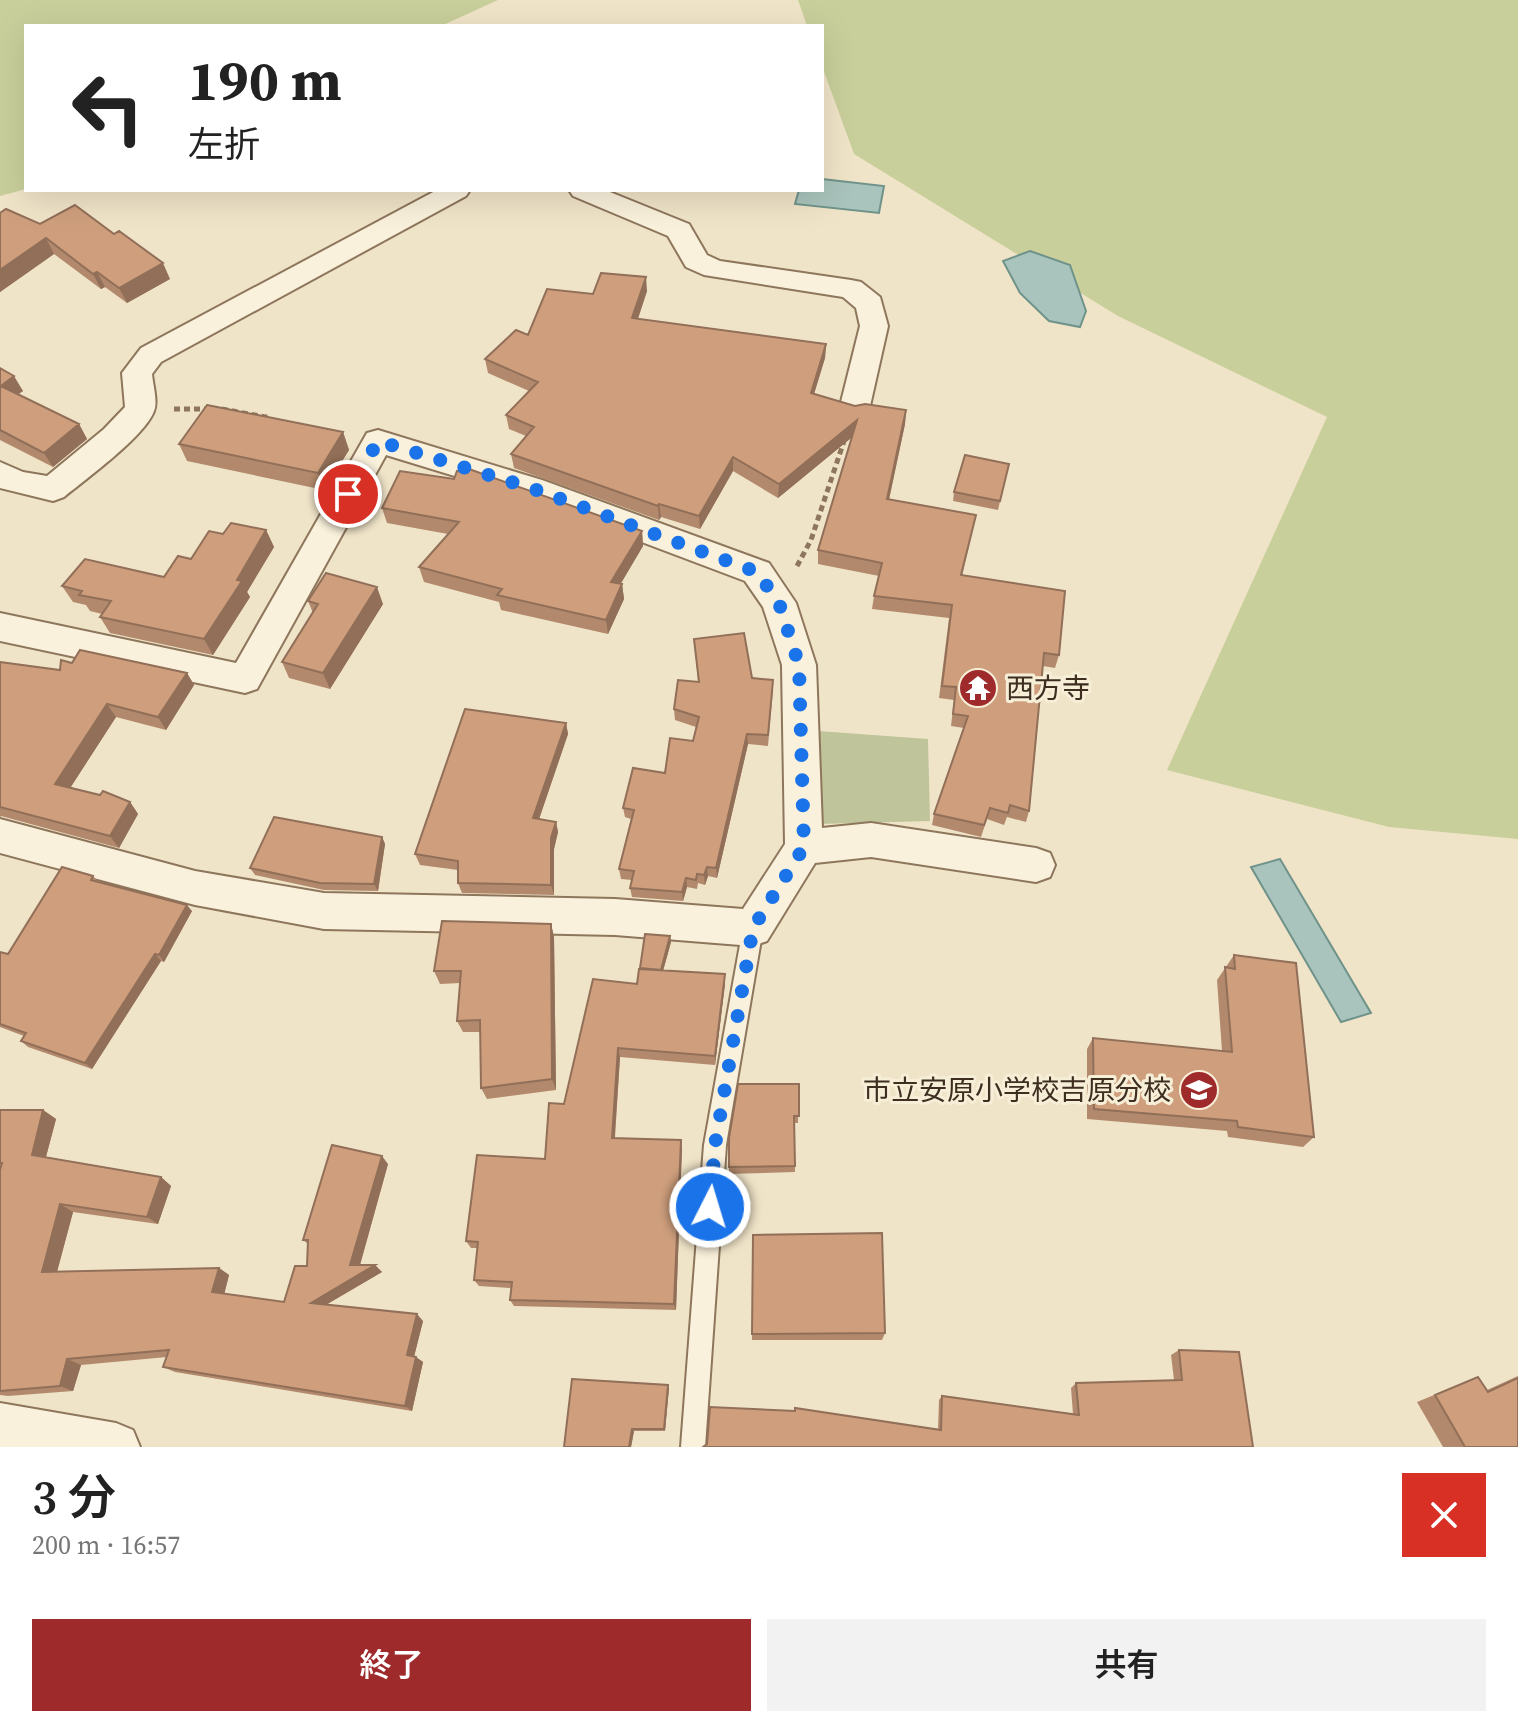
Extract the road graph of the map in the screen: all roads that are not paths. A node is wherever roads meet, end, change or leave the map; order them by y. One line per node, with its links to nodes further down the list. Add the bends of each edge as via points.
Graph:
1 (453, 192): 4 (street, via 151,355 137,373 140,409 53,489 15,482)
2 (587, 192): 3 (street, via 679,230 696,261 714,269 851,289 870,304 874,326)
3 (855, 406)
4 (0, 473)
5 (0, 627): 7 (street, via 245,679 378,441 531,488 757,572 779,603 799,665)
6 (0, 836): 9 (street, via 195,888 324,911 615,917)
7 (804, 847): 8 (street, via 871,840); 9 (street)
8 (1036, 865)
9 (753, 928): 12 (lane, via 715,1145)
10 (0, 1427): 11 (street)
11 (116, 1447)
12 (693, 1447)

